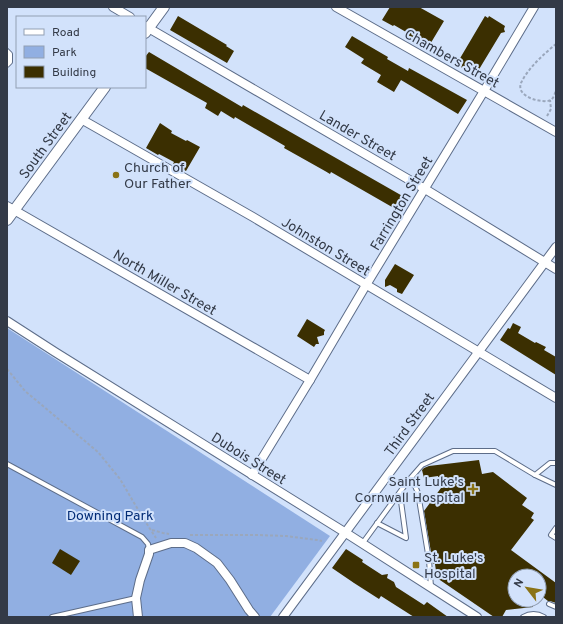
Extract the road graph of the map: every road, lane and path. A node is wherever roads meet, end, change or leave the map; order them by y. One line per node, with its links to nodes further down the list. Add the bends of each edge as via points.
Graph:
1 (113, 7): 5 (street)
2 (164, 7): 6 (street)
3 (336, 7): 12 (street, Chambers Street)
4 (534, 7): 12 (street, Farrington Street)
5 (128, 16)
6 (146, 29): 17 (street, Lander Street)
7 (556, 44): 13 (path, via 532,66 520,88 525,96 539,101)
8 (7, 51): 9 (lane, via 10,54 10,62)
9 (7, 65)
10 (104, 88): 14 (street, South Street)
11 (556, 90): 13 (path)
12 (484, 91): 15 (street, Chambers Street); 17 (street, Farrington Street)
13 (550, 100): 15 (path, via 551,109)
14 (81, 119): 18 (street, South Street); 23 (street, Johnston Street)
15 (542, 124): 16 (street, Chambers Street)
16 (556, 132)
17 (425, 189): 21 (street, Lander Street); 23 (street, Farrington Street)
18 (11, 208): 19 (street, South Street); 27 (street, North Miller Street)
19 (7, 220)
20 (556, 247): 21 (street, Third Street)
21 (545, 262): 22 (street, Lander Street); 25 (street, Third Street)
22 (556, 269)
23 (366, 285): 25 (street, Johnston Street); 27 (street, Farrington Street)
24 (7, 321): 31 (street, Dubois Street)
25 (479, 352): 28 (street, Johnston Street); 39 (street, Third Street)
26 (7, 369): 38 (path, via 25,391 98,452 120,479)
27 (310, 380): 31 (street, Farrington Street)
28 (556, 398)
29 (556, 463): 32 (lane, via 550,463)
30 (7, 464): 46 (lane, via 142,536)
31 (252, 475): 39 (street, Dubois Street)
32 (535, 475): 33 (lane, via 494,451 453,451 422,465); 34 (lane)
33 (408, 482): 35 (lane); 47 (lane, via 415,486 418,493)
34 (556, 485)
35 (400, 494): 36 (lane); 36 (lane, via 406,538)
36 (377, 523): 44 (lane)
37 (556, 528): 42 (lane, via 551,535)
38 (151, 530): 40 (path); 45 (path)
39 (346, 533): 44 (street, Dubois Street); 54 (street, Third Street)
40 (170, 534)
41 (190, 535): 43 (path, via 257,535)
42 (556, 538)
43 (322, 541)
44 (362, 544): 47 (street, Dubois Street)
45 (161, 546): 46 (street); 53 (street, via 185,543 217,563)
46 (149, 550): 48 (street)
47 (431, 587): 55 (street, Dubois Street)
48 (136, 598): 51 (lane); 52 (street)
49 (549, 604): 50 (lane)
50 (556, 607)
51 (52, 617)
52 (138, 617)
53 (255, 617)
54 (283, 617)
55 (477, 617)
56 (523, 617): 57 (lane, via 534,614)
57 (544, 617)

